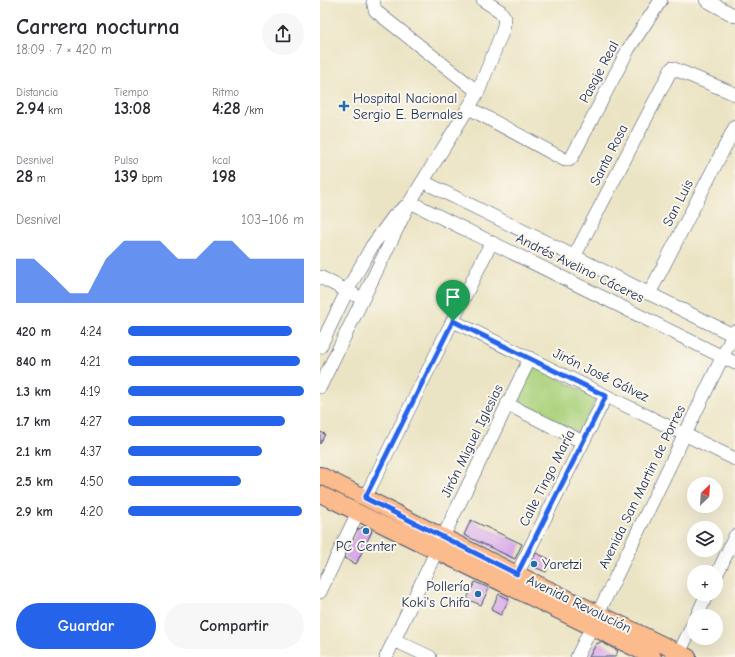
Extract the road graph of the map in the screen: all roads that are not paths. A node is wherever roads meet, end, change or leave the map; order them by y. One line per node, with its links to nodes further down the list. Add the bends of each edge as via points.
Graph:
1 (373, 0): 6 (street, via 378,13)
2 (483, 0): 6 (street, via 500,11 505,18 503,30)
3 (661, 0): 8 (street, Pasaje Real, via 629,48 569,160)
4 (706, 0): 5 (street)
5 (735, 16)
6 (478, 92): 8 (street)
7 (735, 94): 13 (street, Santa Rosa, via 672,68)
8 (469, 108): 10 (street)
9 (735, 127): 16 (street, San Luis)
10 (424, 182): 11 (street); 13 (street, Andrés Avelino Cáceres)
11 (410, 202): 12 (street, Andrés Avelino Cáceres); 15 (street, via 394,216 377,240); 17 (street)
12 (491, 243): 18 (street); 21 (street, Andrés Avelino Cáceres)
13 (574, 257): 16 (street, Andrés Avelino Cáceres)
14 (320, 277): 15 (street)
15 (347, 291): 17 (street); 20 (street)
16 (649, 294): 19 (street, Andrés Avelino Cáceres)
17 (363, 300): 24 (street)
18 (453, 321): 22 (street, Jirón José Gálvez); 32 (street)
19 (734, 334): 21 (street, Avenida San Martin de Porres)
20 (320, 347)
21 (722, 356): 23 (street, Andrés Avelino Cáceres); 27 (street, Avenida San Martin de Porres)
22 (530, 358): 25 (street, Jirón José Gálvez); 26 (street, Jirón Miguel Iglesias)
23 (735, 363)
24 (322, 379)
25 (606, 396): 27 (street, Jirón José Gálvez); 28 (street, Calle Tingo María)
26 (507, 404): 28 (street); 35 (street, Jirón Miguel Iglesias)
27 (685, 434): 29 (street, Jirón José Gálvez); 39 (street, Avenida San Martin de Porres)
28 (583, 442): 37 (street, Calle Tingo María)
29 (735, 459)
30 (320, 475): 32 (main road, Avenida Revolución)
31 (320, 494): 33 (main road, Avenida Revolución)
32 (365, 498): 35 (main road, Avenida Revolución)
33 (358, 512): 35 (main road, Avenida Revolución); 38 (street)
34 (735, 536): 36 (street)
35 (440, 544): 37 (main road, Avenida Revolución); 39 (main road, Avenida Revolución); 40 (street, Jirón Miguel Iglesias)
36 (721, 565)
37 (517, 574): 39 (main road, Avenida Revolución)
38 (320, 592)
39 (596, 620): 42 (main road, Avenida Revolución); 45 (street, Avenida San Martin de Porres); 46 (main road, Avenida Revolución)
40 (394, 640): 43 (street, Jirón Miguel Iglesias); 44 (street)
41 (687, 643): 42 (street)
42 (683, 655)
43 (386, 657)
44 (430, 657)
45 (577, 657)
46 (653, 657)

